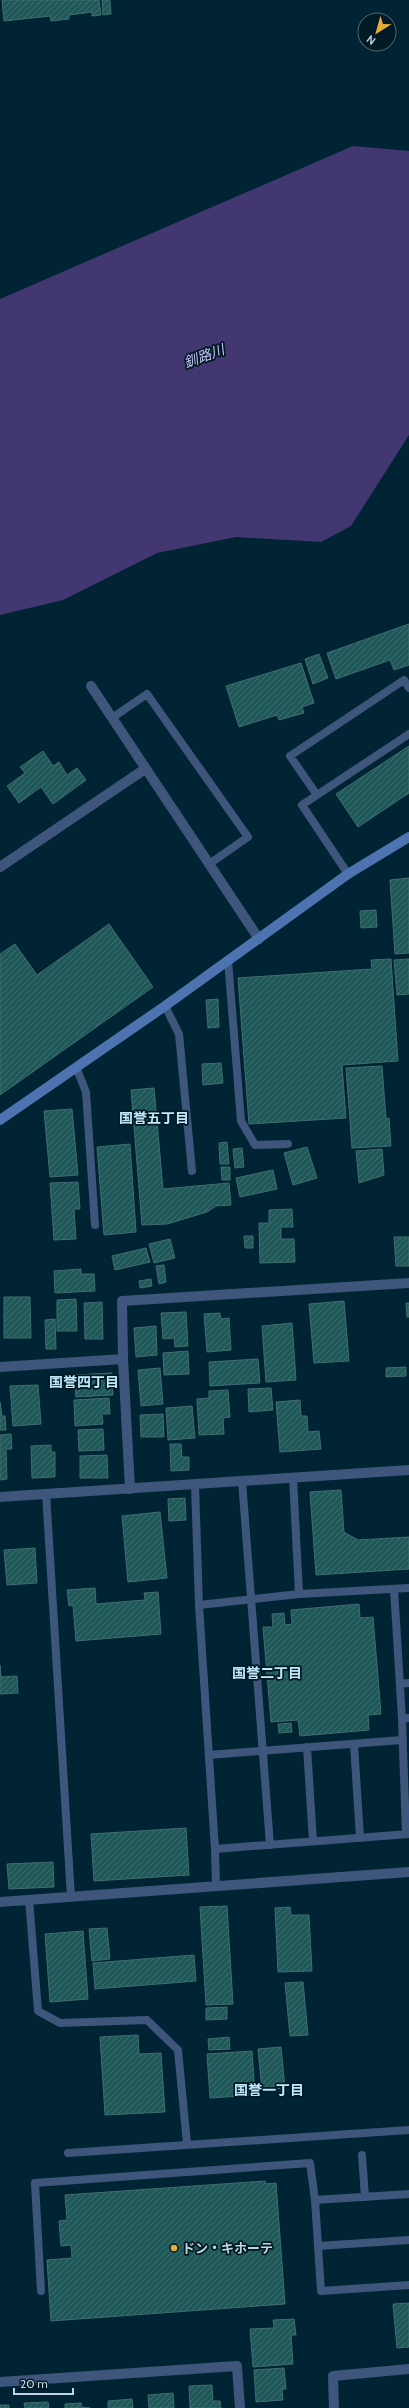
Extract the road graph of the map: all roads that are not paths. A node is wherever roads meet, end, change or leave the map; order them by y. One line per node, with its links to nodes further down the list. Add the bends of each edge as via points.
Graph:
1 (91, 686): 3 (street)
2 (409, 688): 6 (lane, via 404,680 290,756)
3 (112, 718): 5 (street); 8 (lane, via 147,694 248,837)
4 (409, 734): 6 (lane)
5 (145, 770): 8 (street); 9 (street)
6 (317, 795): 10 (lane, via 302,805)
7 (409, 837): 10 (street)
8 (209, 864): 11 (street)
9 (0, 867)
10 (348, 874): 11 (street)
11 (259, 939): 12 (street)
12 (228, 960): 13 (street); 16 (lane, via 242,1121 255,1146)
13 (165, 1006): 14 (street); 17 (lane, via 179,1034)
14 (76, 1067): 15 (street); 18 (lane, via 86,1092)
15 (0, 1120)
16 (288, 1144)
17 (192, 1171)
18 (95, 1225)
19 (409, 1283): 20 (street, via 122,1301)
20 (123, 1359): 21 (street); 26 (street)
21 (0, 1367)
22 (409, 1470): 23 (street)
23 (293, 1477): 24 (street); 31 (lane)
24 (242, 1481): 25 (street); 32 (lane)
25 (195, 1485): 26 (street); 33 (lane)
26 (130, 1489): 27 (street)
27 (46, 1493): 28 (street); 49 (lane)
28 (0, 1497)
29 (409, 1588): 30 (lane)
30 (394, 1589): 31 (lane); 34 (lane)
31 (300, 1594): 32 (lane)
32 (251, 1599): 33 (lane); 40 (lane)
33 (199, 1604): 41 (lane)
34 (400, 1684): 35 (lane); 36 (lane)
35 (409, 1684)
36 (405, 1719): 37 (lane)
37 (402, 1740): 38 (lane); 42 (lane)
38 (354, 1744): 39 (lane); 43 (lane)
39 (307, 1747): 40 (lane); 44 (lane)
40 (261, 1751): 41 (lane); 45 (lane)
41 (209, 1755): 46 (lane)
42 (408, 1834): 43 (lane)
43 (360, 1838): 44 (lane)
44 (313, 1841): 45 (lane)
45 (270, 1845): 46 (lane)
46 (215, 1849): 48 (lane)
47 (409, 1872): 48 (street)
48 (216, 1886): 49 (street)
49 (70, 1897): 50 (street)
50 (29, 1899): 51 (street); 53 (lane, via 38,2011 60,2023 147,2020 178,2050)
51 (0, 1902)
52 (409, 2130): 53 (lane)
53 (187, 2144): 54 (lane)
54 (68, 2153)
55 (362, 2155): 57 (lane)
56 (409, 2194): 57 (lane)
57 (365, 2197): 58 (lane)
58 (315, 2200): 60 (lane); 62 (lane, via 310,2163 34,2183)
59 (409, 2240): 60 (lane)
60 (318, 2246): 61 (lane, via 321,2291)
61 (409, 2285)
62 (41, 2291)
63 (409, 2369): 66 (street, via 333,2376)
64 (0, 2382): 65 (street, via 237,2366)
65 (240, 2408)
66 (334, 2408)

